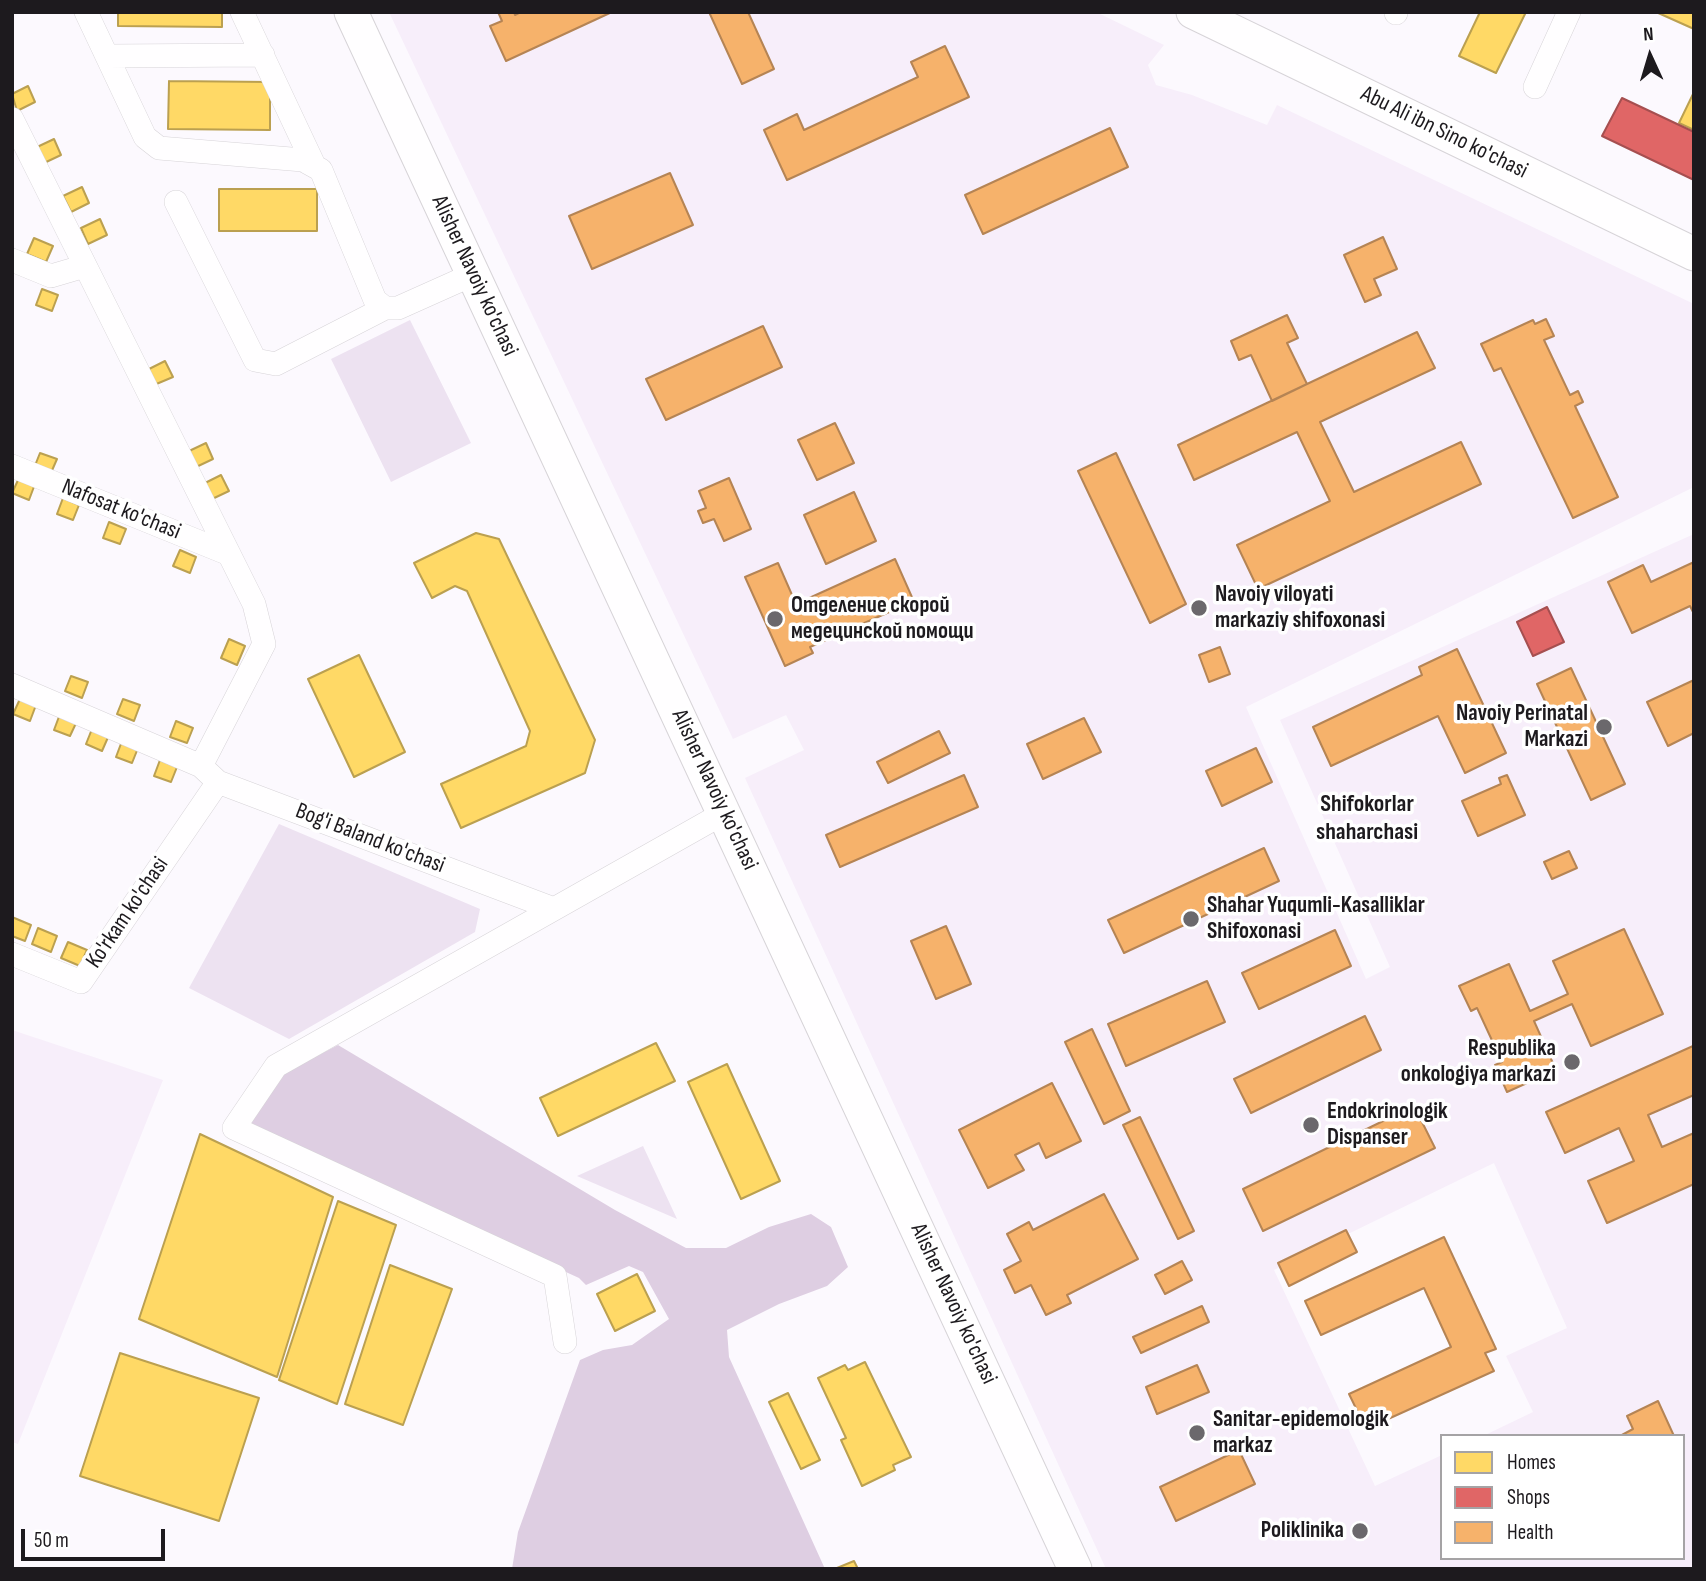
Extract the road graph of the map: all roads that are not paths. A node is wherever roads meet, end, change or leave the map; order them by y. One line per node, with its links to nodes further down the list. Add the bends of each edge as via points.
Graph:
1 (86, 12): 9 (street)
2 (242, 12): 8 (street)
3 (327, 12): 18 (main road, Alisher Navoiy ko'chasi)
4 (351, 12): 18 (main road, Alisher Navoiy ko'chasi)
5 (1193, 12): 7 (main road, Abu Ali ibn Sino ko'chasi)
6 (1569, 12): 10 (street)
7 (1239, 19): 14 (main road, Abu Ali ibn Sino ko'chasi); 15 (main road, Abu Ali ibn Sino ko'chasi)
8 (263, 55): 9 (street); 12 (street)
9 (107, 56): 12 (street, via 145,136 159,148)
10 (1535, 87)
11 (12, 119): 17 (street)
12 (313, 163): 19 (street, via 321,170 375,300)
13 (176, 202): 19 (street, via 255,360 276,364)
14 (1694, 237)
15 (1694, 254)
16 (12, 260): 17 (street, via 51,276)
17 (85, 265): 21 (street)
18 (465, 279): 19 (street, via 398,308); 24 (main road, Alisher Navoiy ko'chasi)
19 (385, 308)
20 (12, 466): 21 (street, Nafosat ko'chasi)
21 (229, 554): 23 (street, via 254,604 264,644)
22 (12, 685): 23 (street, Bog'i Baland ko'chasi)
23 (209, 774): 25 (street, Bog'i Baland ko'chasi); 26 (street, Ko'rkam ko'chasi, via 81,982)
24 (715, 817): 25 (street); 28 (main road, Alisher Navoiy ko'chasi); 29 (main road, Alisher Navoiy ko'chasi)
25 (554, 909): 27 (street, via 276,1066 234,1128 555,1276)
26 (12, 954)
27 (565, 1342)
28 (1050, 1569)
29 (1075, 1569)

